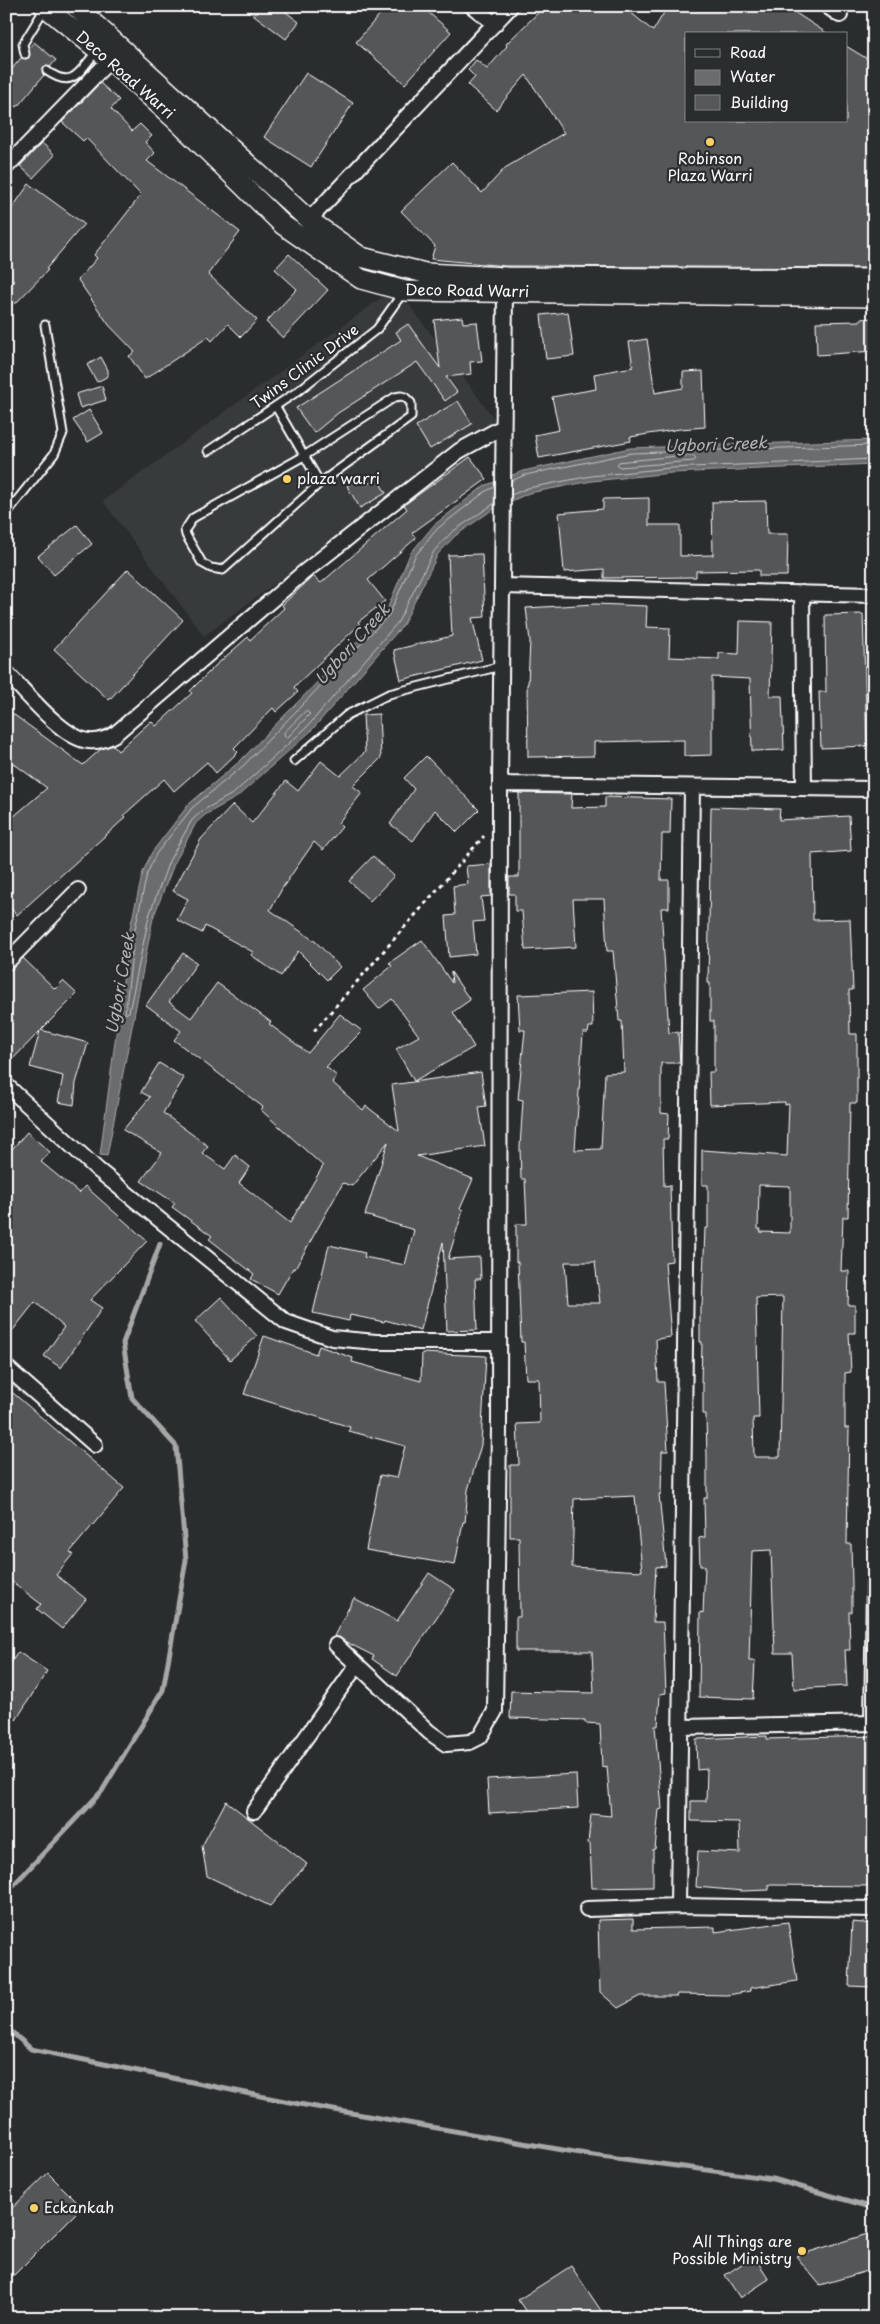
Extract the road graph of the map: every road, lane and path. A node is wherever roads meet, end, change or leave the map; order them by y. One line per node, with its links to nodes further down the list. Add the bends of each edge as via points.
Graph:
1 (75, 6): 12 (main road, Deco Road Warri)
2 (472, 6): 7 (street)
3 (511, 6): 7 (street)
4 (827, 6): 6 (street)
5 (44, 7): 8 (lane, via 23,44); 9 (main road, Deco Road Warri)
6 (840, 15)
7 (495, 24): 12 (street)
8 (25, 54)
9 (104, 55): 10 (lane, via 68,80 60,80); 11 (street); 14 (main road, Deco Road Warri, via 180,123 283,224 361,279)
10 (47, 71)
11 (6, 167)
12 (309, 220): 13 (main road, Deco Road Warri, via 362,257 426,273 505,277)
13 (874, 279)
14 (405, 291): 15 (main road, Deco Road Warri); 18 (lane, Twins Clinic Drive, via 377,329)
15 (504, 291): 16 (main road, Deco Road Warri); 19 (street)
16 (874, 297)
17 (45, 325): 23 (lane, via 63,433 54,454)
18 (276, 407): 20 (lane, Twins Clinic Drive); 21 (lane)
19 (503, 427): 24 (street); 28 (street, via 459,450 303,573 104,740 88,741 68,733)
20 (208, 451)
21 (304, 456): 22 (lane); 22 (lane, via 394,397 406,397 411,403 411,417); 22 (lane, via 193,518 185,530 202,563 224,570)
22 (320, 483)
23 (6, 514)
24 (502, 586): 25 (street); 27 (street)
25 (802, 593): 26 (street); 32 (street)
26 (874, 595)
27 (501, 666): 29 (lane, via 388,694 347,715); 30 (street)
28 (6, 672)
29 (294, 761)
30 (500, 784): 31 (street); 34 (street)
31 (692, 787): 32 (street); 46 (street)
32 (804, 788): 33 (street)
33 (874, 789)
34 (500, 819): 37 (path); 39 (street)
35 (78, 890): 36 (street)
36 (6, 963)
37 (314, 1031)
38 (6, 1085): 39 (street, via 98,1170 286,1322 332,1338 376,1342)
39 (499, 1342): 44 (street, via 495,1711 480,1736 470,1742 446,1744)
40 (6, 1367): 41 (street)
41 (95, 1445)
42 (874, 1583): 45 (street)
43 (336, 1645): 44 (street)
44 (358, 1665): 47 (street)
45 (873, 1724): 46 (street)
46 (681, 1727): 48 (street)
47 (254, 1811)
48 (678, 1906): 49 (street); 50 (street)
49 (587, 1908)
50 (874, 1909)

